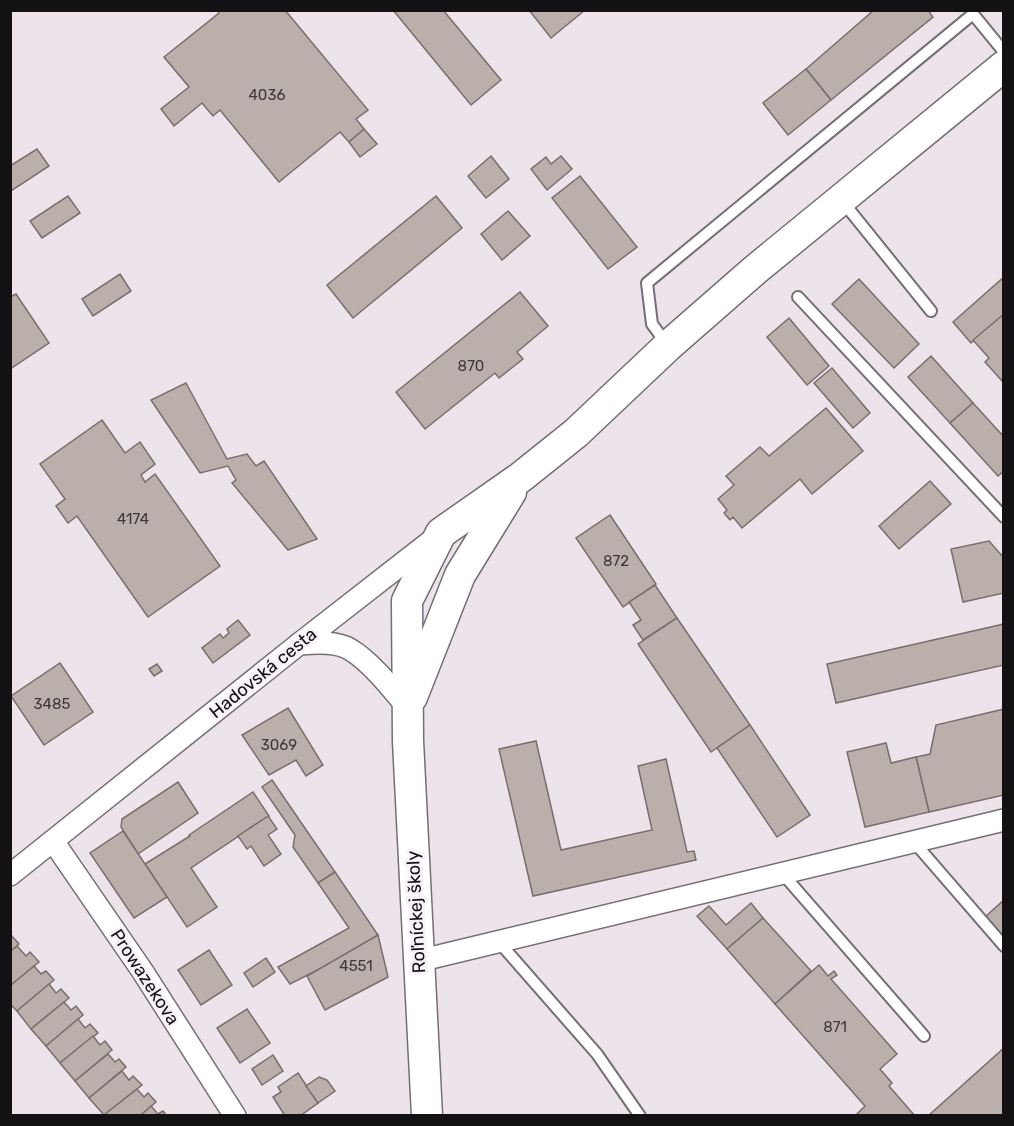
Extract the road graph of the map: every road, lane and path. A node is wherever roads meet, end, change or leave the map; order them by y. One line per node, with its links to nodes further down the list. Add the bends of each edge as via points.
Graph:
1 (1004, 52): 6 (lane, via 973,14 647,283 652,324)
2 (1004, 66): 3 (main road, Hadovská cesta)
3 (841, 200): 5 (lane); 6 (main road, Hadovská cesta)
4 (798, 297): 8 (lane)
5 (931, 311)
6 (668, 346): 7 (main road, Hadovská cesta, via 576,433)
7 (521, 477): 9 (main road, Hadovská cesta); 11 (main road, Roľníckej školy, via 460,575)
8 (1004, 517)
9 (441, 533): 10 (street, Hadovská cesta); 11 (main road, Roľníckej školy, via 407,601)
10 (299, 644): 11 (street, via 324,643 350,649 379,674); 13 (street, Hadovská cesta)
11 (408, 708): 19 (main road, Roľníckej školy)
12 (1004, 820): 14 (street)
13 (53, 841): 16 (street, Hadovská cesta); 21 (street, Prowazekova)
14 (914, 842): 15 (street); 18 (lane)
15 (782, 873): 17 (street); 20 (lane)
16 (10, 875)
17 (498, 940): 19 (street); 23 (lane, via 597,1054)
18 (1004, 946)
19 (418, 961): 22 (main road, Roľníckej školy)
20 (924, 1036)
21 (235, 1116)
22 (427, 1116)
23 (640, 1116)

